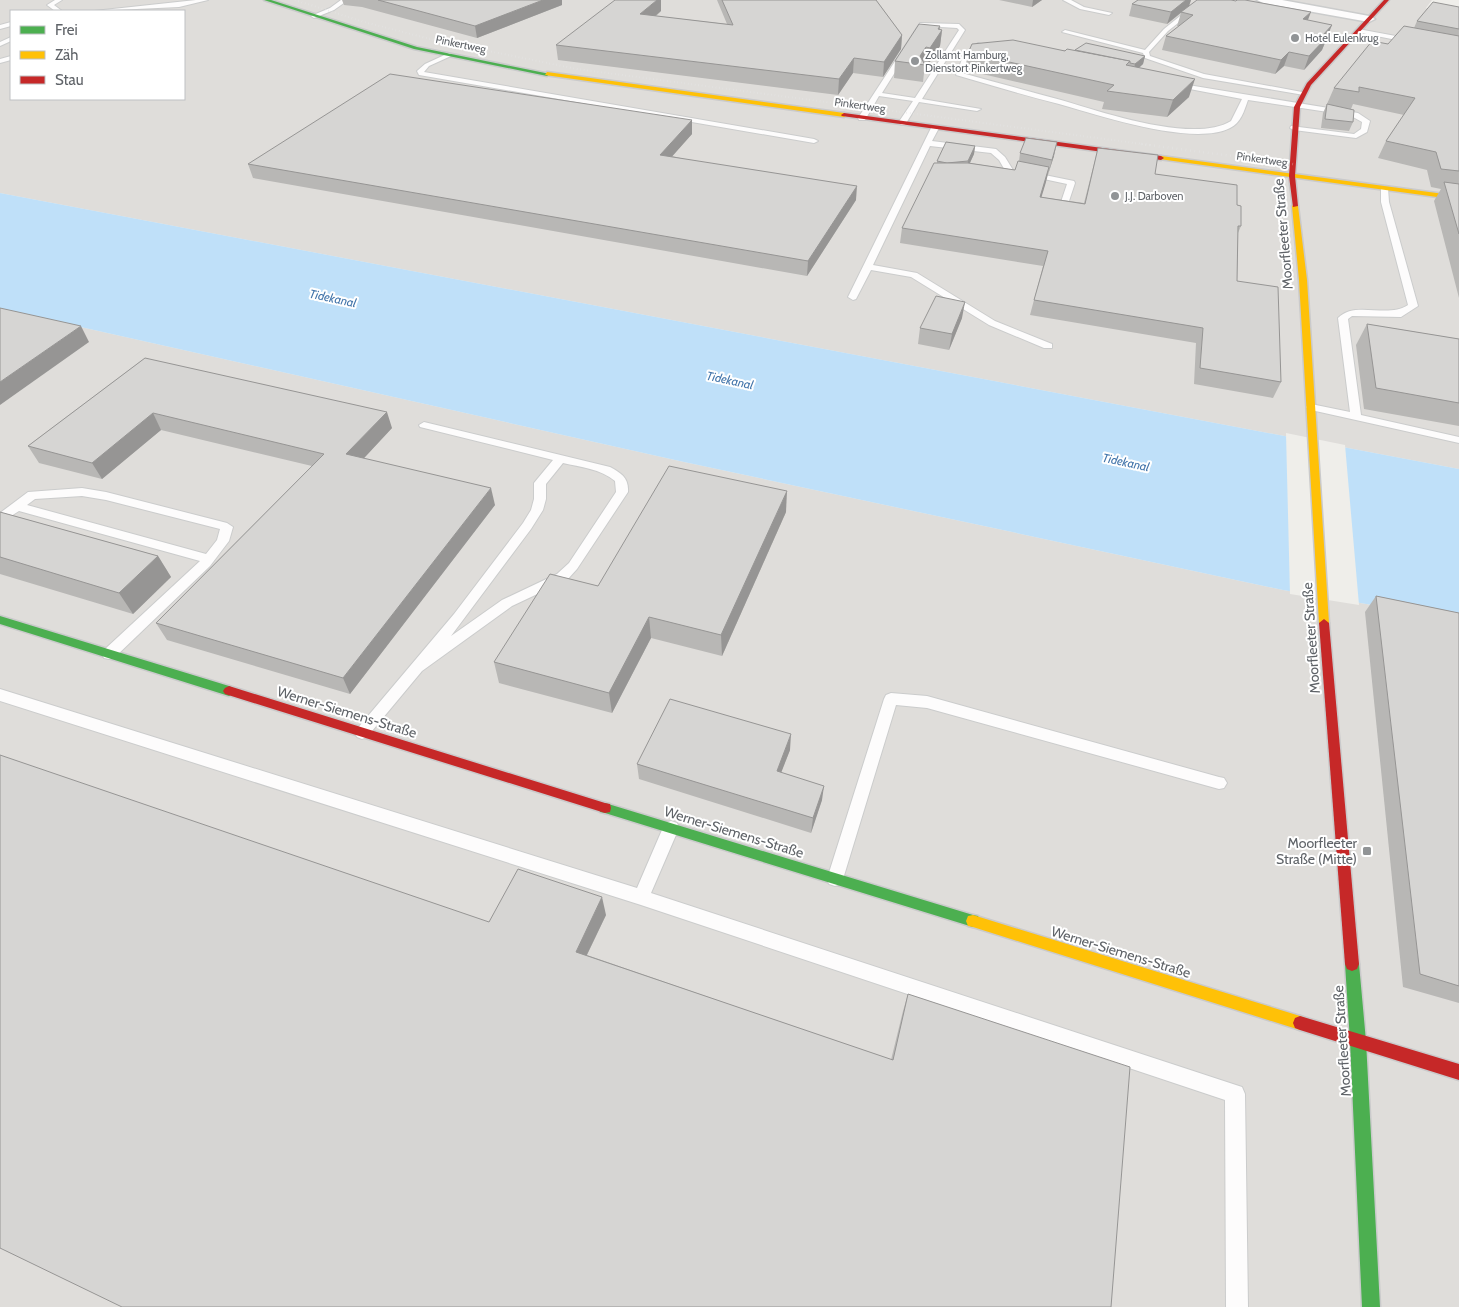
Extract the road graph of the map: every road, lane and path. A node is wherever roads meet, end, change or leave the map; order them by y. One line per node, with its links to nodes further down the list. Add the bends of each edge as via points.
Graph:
1 (59, 0): 11 (lane, via 50,5)
2 (142, 0): 10 (lane)
3 (205, 0): 10 (lane)
4 (345, 0): 14 (lane)
5 (1066, 0): 13 (lane, via 1082,8)
6 (1204, 0): 20 (lane, via 1166,30)
7 (1263, 0): 15 (street)
8 (1387, 0): 15 (street, Moorfleeter Straße)
9 (272, 1): 14 (street, Pinkertweg)
10 (158, 7): 12 (lane)
11 (58, 10)
12 (112, 10)
13 (1109, 14)
14 (314, 16): 21 (street, Pinkertweg)
15 (1369, 19): 16 (street, Moorfleeter Straße)
16 (1358, 31): 18 (lane); 24 (street, Moorfleeter Straße)
17 (1065, 32): 20 (lane)
18 (1422, 44)
19 (988, 47): 25 (lane, via 978,45 966,55 958,74 1135,123 1205,131 1223,129 1234,122)
20 (1146, 52): 24 (lane, via 1147,57 1162,64)
21 (449, 55): 29 (street, Pinkertweg, via 557,76); 33 (lane, via 427,65 421,74)
22 (1170, 84): 25 (lane)
23 (877, 94): 26 (lane); 26 (lane, via 922,24 959,26 961,33); 29 (lane)
24 (1302, 94): 27 (street, Moorfleeter Straße)
25 (1246, 98): 27 (lane)
26 (919, 99): 28 (lane); 30 (lane)
27 (1297, 106): 32 (street, Moorfleeter Straße); 32 (lane, via 1355,115 1366,121 1366,126 1359,136 1352,137)
28 (977, 108)
29 (862, 118): 30 (street, Pinkertweg)
30 (902, 123): 31 (street, Pinkertweg)
31 (935, 128): 34 (lane); 35 (street, Pinkertweg)
32 (1294, 128): 35 (street, Moorfleeter Straße)
33 (814, 141)
34 (926, 143): 38 (lane, via 993,151 1002,159 1005,170 1071,183); 39 (lane, via 917,172)
35 (1292, 176): 36 (street, Pinkertweg); 42 (street, Moorfleeter Straße)
36 (1384, 188): 37 (street, Pinkertweg); 43 (lane, via 1414,306 1401,314 1350,313 1344,318)
37 (1459, 198)
38 (1064, 202)
39 (868, 267): 40 (lane); 41 (lane, via 914,275 992,323)
40 (853, 297)
41 (1048, 346)
42 (1311, 407): 43 (lane); 59 (street, Moorfleeter Straße, via 1324,618)
43 (1356, 417): 45 (lane)
44 (424, 425): 46 (lane)
45 (1459, 440)
46 (560, 458): 52 (lane, via 540,483 537,510 527,526 459,617); 52 (lane, via 606,470 620,477 623,484 622,492 572,566 562,576 507,604)
47 (17, 506): 48 (lane); 49 (lane); 49 (lane, via 32,495 82,492 227,527 223,541)
48 (0, 518)
49 (209, 559): 51 (lane)
50 (0, 620): 51 (street, Werner-Siemens-Straße)
51 (109, 654): 54 (street, Werner-Siemens-Straße)
52 (413, 670): 54 (lane)
53 (0, 695): 58 (lane)
54 (362, 733): 56 (street, Werner-Siemens-Straße)
55 (1219, 784): 57 (lane, via 927,702 891,700)
56 (671, 828): 57 (street, Werner-Siemens-Straße); 58 (lane)
57 (835, 879): 59 (street, Werner-Siemens-Straße)
58 (640, 897): 61 (lane, via 1235,1094)
59 (1358, 1041): 60 (street, Werner-Siemens-Straße); 62 (street, Moorfleeter Straße)
60 (1459, 1072)
61 (1237, 1307)
62 (1371, 1307)

